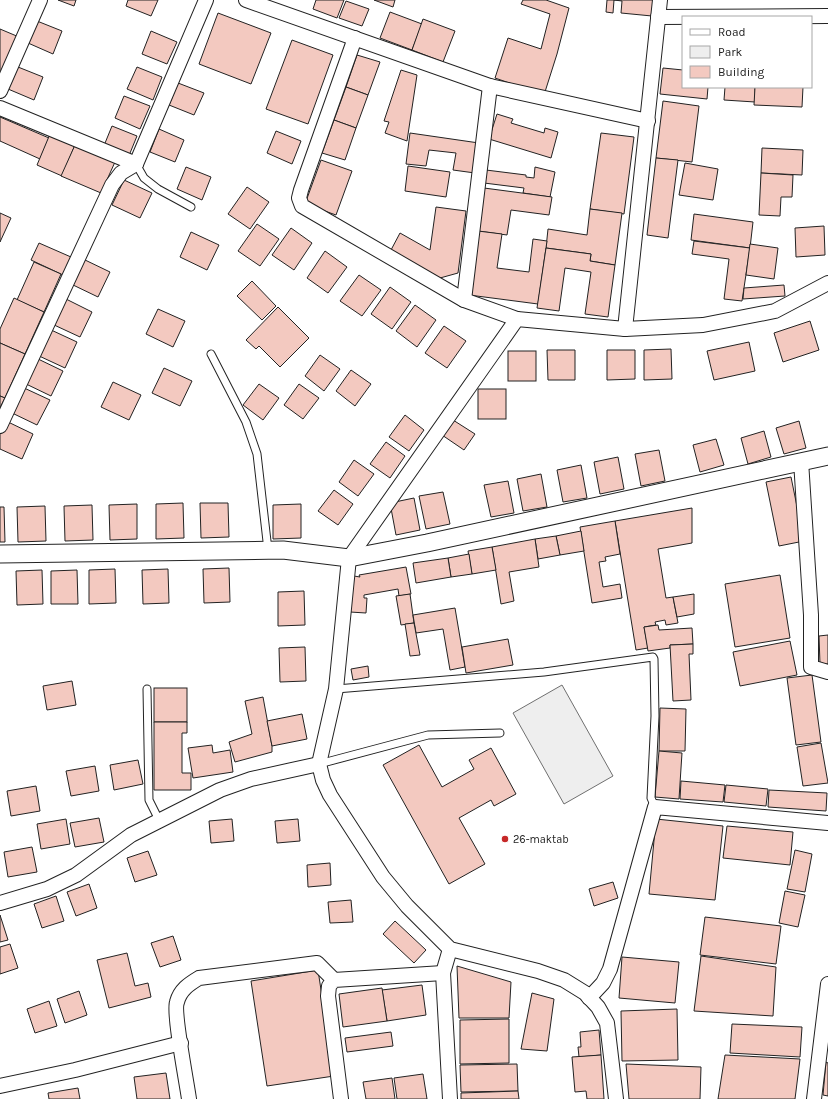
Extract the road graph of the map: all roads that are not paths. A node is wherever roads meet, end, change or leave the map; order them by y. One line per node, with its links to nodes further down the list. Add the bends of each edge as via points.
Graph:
1 (40, 0): 11 (street)
2 (206, 0): 14 (street)
3 (246, 0): 9 (street)
4 (660, 0): 7 (street)
5 (812, 16): 6 (street)
6 (828, 16)
7 (658, 17): 8 (street); 13 (street)
8 (682, 17)
9 (355, 38): 10 (street); 17 (street, via 301,190 299,198 302,206)
10 (490, 86): 13 (street); 17 (street)
11 (0, 91)
12 (0, 108): 14 (street)
13 (648, 121): 19 (street)
14 (136, 164): 15 (lane, via 144,178 158,189); 21 (street, via 121,173 112,186)
15 (191, 207)
16 (828, 283): 19 (street, via 775,311 703,325)
17 (464, 300): 18 (street)
18 (517, 319): 19 (street); 26 (street)
19 (625, 329)
20 (211, 354): 24 (lane, via 246,422 257,454)
21 (0, 426)
22 (828, 456): 23 (street)
23 (801, 461): 26 (street); 27 (street, via 811,615 811,667)
24 (268, 550): 25 (street); 26 (street)
25 (0, 554)
26 (349, 558): 29 (street)
27 (828, 672)
28 (147, 689): 33 (lane, via 149,800)
29 (336, 689): 31 (street); 32 (lane, via 544,672 653,657 655,716 651,798)
30 (500, 733): 31 (lane, via 428,735)
31 (319, 764): 33 (street, via 251,779 214,793); 36 (street, via 330,795 383,877 407,906)
32 (655, 807): 34 (street); 40 (street, via 610,969 603,983)
33 (159, 820): 35 (street, via 130,834 76,875 47,889)
34 (828, 823)
35 (0, 902)
36 (450, 949): 37 (street); 40 (street, via 564,980)
37 (443, 973): 38 (street); 45 (street)
38 (334, 980): 41 (street, via 317,963 199,978 185,988 176,1004); 44 (street, via 329,986 328,996)
39 (828, 984): 47 (street)
40 (589, 998): 46 (street, via 598,1007 607,1023)
41 (181, 1043): 42 (street); 43 (street)
42 (0, 1086)
43 (189, 1099)
44 (341, 1099)
45 (450, 1099)
46 (616, 1099)
47 (814, 1099)

